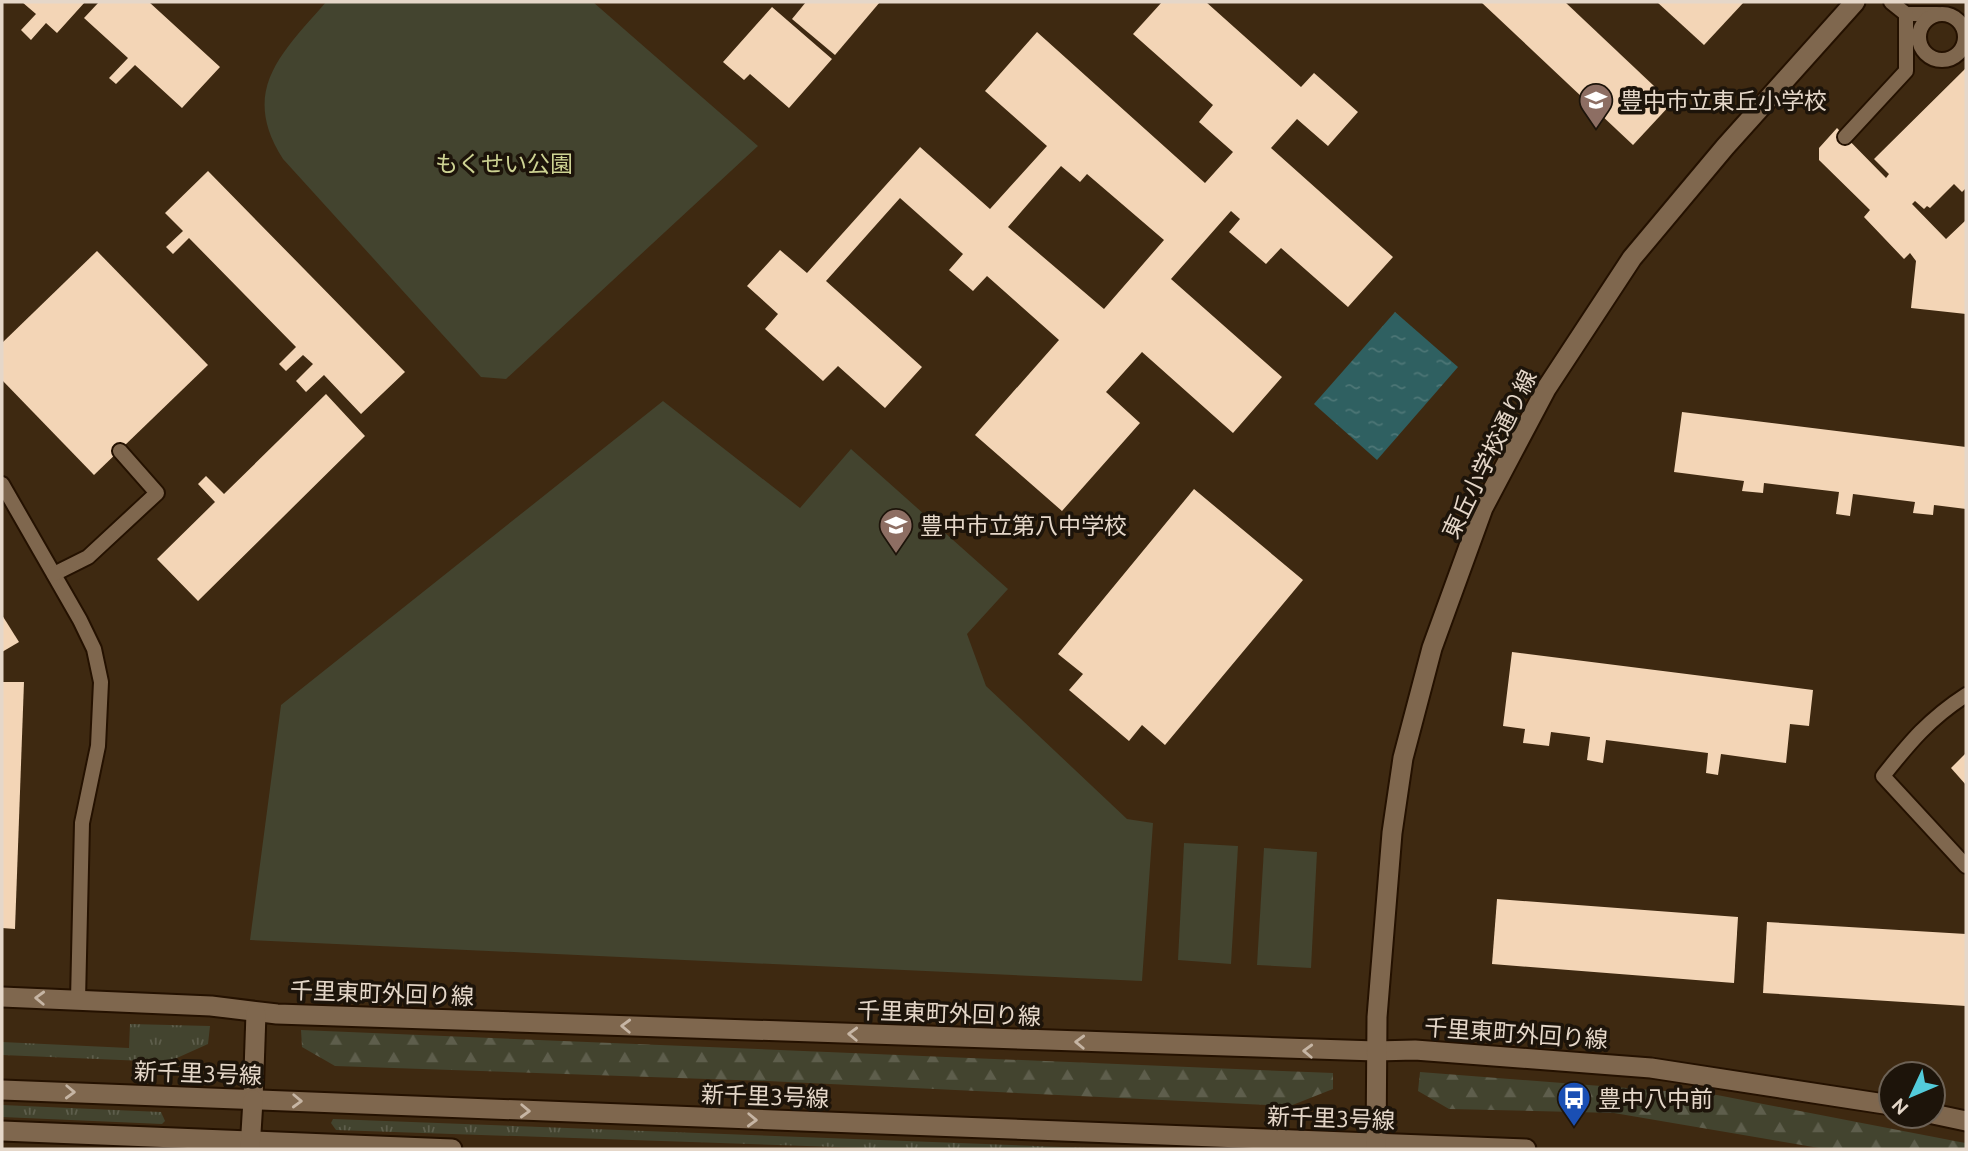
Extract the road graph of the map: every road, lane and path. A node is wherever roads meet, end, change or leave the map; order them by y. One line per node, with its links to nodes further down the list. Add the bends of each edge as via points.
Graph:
1 (1855, 2): 16 (street, 東丘小学校通り線, via 1632,258 1546,389 1483,508 1432,648 1403,758 1391,846)
2 (1891, 2): 3 (lane)
3 (1906, 14): 4 (lane); 6 (lane)
4 (1938, 14): 5 (lane, via 1955,18 1965,33 1961,50); 5 (lane, via 1923,23 1919,40 1928,56)
5 (1946, 60): 6 (lane)
6 (1906, 71): 7 (lane)
7 (1845, 136)
8 (120, 451): 10 (lane, via 157,493 88,557)
9 (2, 484): 10 (lane)
10 (54, 575): 14 (lane, via 94,649 101,682 98,746 82,823)
11 (1966, 695): 12 (lane, via 1935,715 1883,776)
12 (1966, 866)
13 (2, 997): 14 (street, 千里東町外回り線, one-way to 13)
14 (78, 1000): 15 (street, 千里東町外回り線, via 211,1006)
15 (256, 1013): 16 (street, 千里東町外回り線, one-way to 15); 18 (street)
16 (1376, 1051): 19 (street, 千里東町外回り線, via 1651,1068); 24 (street, 東丘小学校通り線)
17 (2, 1090): 18 (street, 新千里3号線, one-way to 18)
18 (253, 1100): 23 (street); 24 (street, 新千里3号線, one-way to 24)
19 (1877, 1103)
20 (1947, 1117): 21 (street)
21 (1966, 1121)
22 (2, 1131): 23 (street)
23 (250, 1146): 25 (street)
24 (1376, 1146): 26 (street, 新千里3号線)
25 (452, 1149)
26 (1526, 1149)

